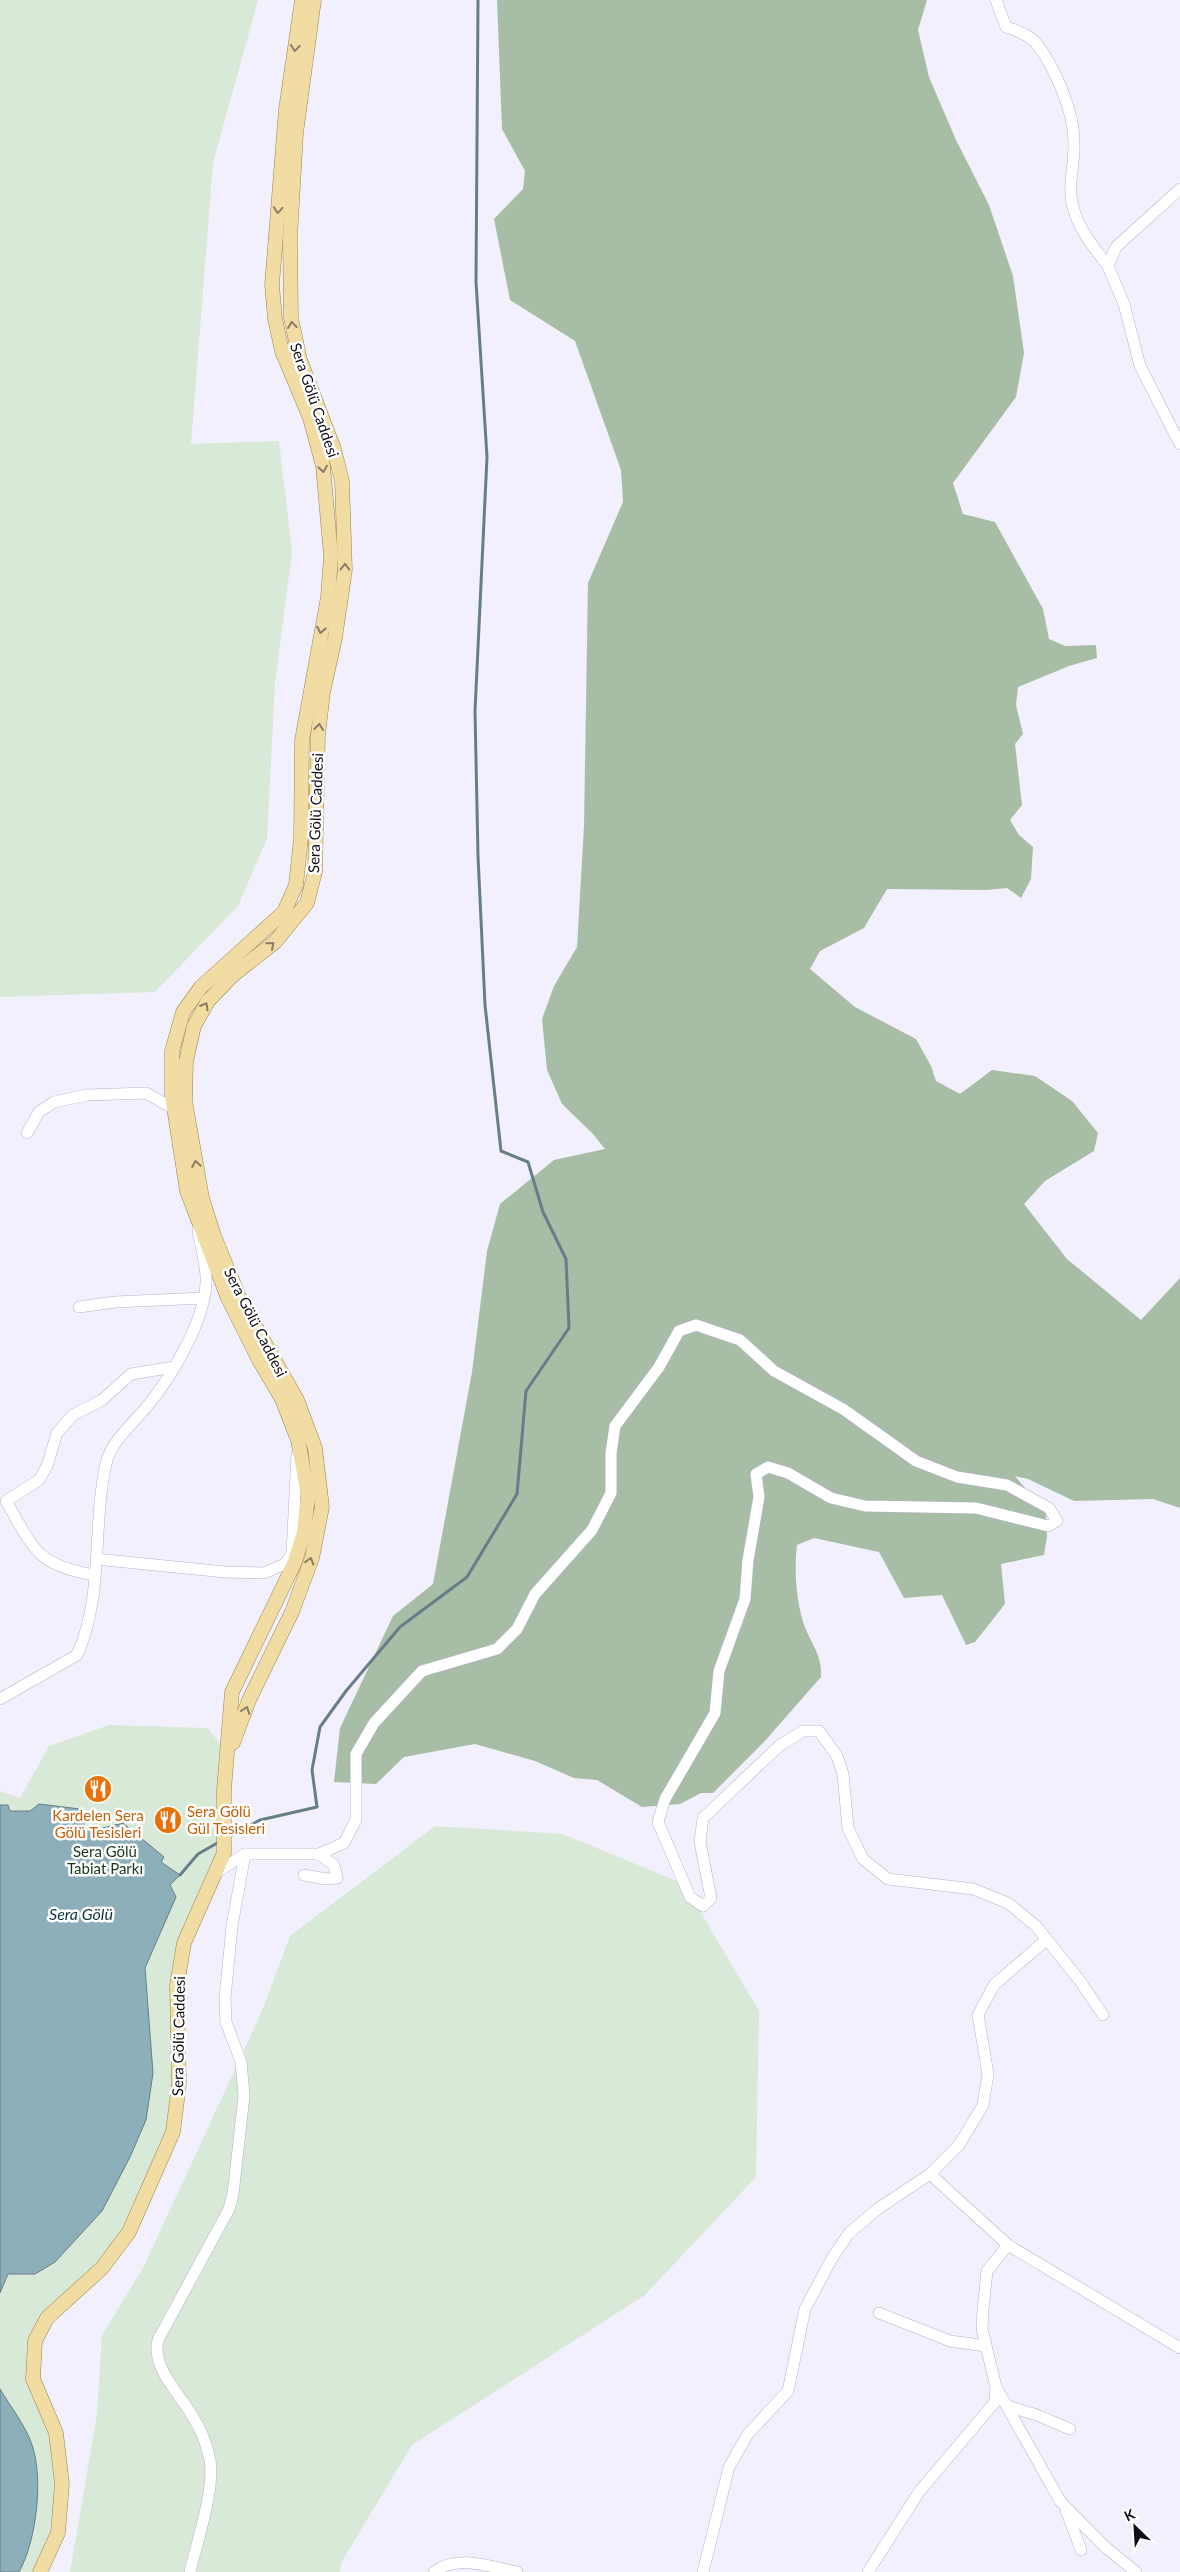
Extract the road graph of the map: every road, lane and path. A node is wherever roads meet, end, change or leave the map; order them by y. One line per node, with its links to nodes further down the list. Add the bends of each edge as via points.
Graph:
1 (302, 0): 7 (main road, Sera Gölü Caddesi, one-way to 7, via 286,117 272,285 282,351 310,418 323,466 331,556 328,597 302,740 301,838 296,885 284,912 200,987 183,1012 172,1051)
2 (314, 0): 8 (main road, Sera Gölü Caddesi, one-way to 2, via 186,1061 194,1026 208,1001 275,942 307,903 315,872 318,734 346,570 342,480 334,448 300,360 291,318 290,238 296,133)
3 (996, 0): 5 (street, via 1006,27 1028,36 1036,44 1066,98 1074,142 1072,206 1085,236)
4 (1180, 189): 5 (street, via 1116,247)
5 (1108, 266): 6 (street, via 1124,304 1140,366)
6 (1180, 444)
7 (174, 1109): 8 (street); 9 (street, via 146,1093 86,1095 54,1102 39,1112); 11 (main road, Sera Gölü Caddesi, via 187,1191)
8 (188, 1117): 10 (main road, Sera Gölü Caddesi, one-way to 8)
9 (27, 1133)
10 (202, 1198): 11 (street); 15 (main road, Sera Gölü Caddesi, via 240,1299)
11 (196, 1222): 12 (street, via 206,1277); 16 (main road, Sera Gölü Caddesi, via 228,1298 282,1399)
12 (203, 1298): 13 (street); 14 (street)
13 (80, 1307)
14 (174, 1367): 17 (street, via 106,1462); 18 (street, via 131,1374 102,1400 73,1415 57,1433 39,1480 6,1501 29,1541 44,1559 66,1570)
15 (297, 1400): 16 (street); 20 (main road, Sera Gölü Caddesi, one-way to 15, via 250,1700 292,1612 312,1558 322,1507 316,1448)
16 (298, 1440): 17 (street, via 292,1554 286,1564 264,1573 225,1572); 20 (main road, Sera Gölü Caddesi, via 308,1495 304,1533 294,1564 232,1692)
17 (96, 1559): 18 (street)
18 (94, 1575): 19 (street, via 90,1617 77,1655)
19 (0, 1699)
20 (228, 1756): 23 (main road, Sera Gölü Caddesi, via 224,1790 224,1853)
21 (245, 1854): 22 (street); 23 (street); 38 (street, via 232,1926 225,1998 226,2022 241,2062 244,2096 233,2194 229,2209 155,2350 160,2366 203,2436 210,2460 211,2480)
22 (319, 1854): 24 (street, via 334,1865 337,1878); 25 (street, via 344,1843 356,1820 356,1754 374,1723 422,1672 497,1649 517,1629 535,1594 592,1530 612,1493 615,1426 659,1367 679,1331 696,1325 740,1340 774,1371 843,1409 916,1461 956,1477 1007,1485 1050,1508 1057,1521 1048,1526 976,1508 865,1506 831,1498 788,1474 768,1467 756,1474 759,1496 745,1600 719,1671 715,1713 665,1800 658,1822 690,1898 703,1906 711,1898 700,1842 702,1818 779,1746 803,1731 819,1731 837,1756 843,1774 848,1828 863,1859 888,1879 974,1889 1008,1903 1036,1926)
23 (217, 1872): 37 (main road, Sera Gölü Caddesi, via 183,1951 177,1985 179,2084 173,2132 129,2232 102,2268 48,2318 35,2341 33,2379 56,2433 62,2484 58,2534)
24 (304, 1875)
25 (1046, 1940): 26 (street); 27 (street, via 994,1984 978,2015 988,2074 983,2105 958,2145)
26 (1103, 2015)
27 (930, 2174): 28 (street); 41 (street, via 879,2208 849,2233 830,2260 805,2309 788,2391 748,2434 729,2467)
28 (1008, 2245): 30 (street, via 987,2271 982,2328); 31 (street)
29 (880, 2313): 30 (street, via 950,2341)
30 (986, 2346): 32 (street)
31 (1180, 2348)
32 (996, 2387): 33 (street); 42 (street, via 994,2402 918,2492)
33 (1007, 2406): 34 (street); 35 (street)
34 (1070, 2429)
35 (1064, 2506): 36 (street); 43 (street)
36 (1081, 2550)
37 (40, 2572)
38 (190, 2572)
39 (434, 2572): 40 (street, via 440,2567 460,2562)
40 (517, 2572)
41 (703, 2572)
42 (868, 2572)
43 (1136, 2572)

